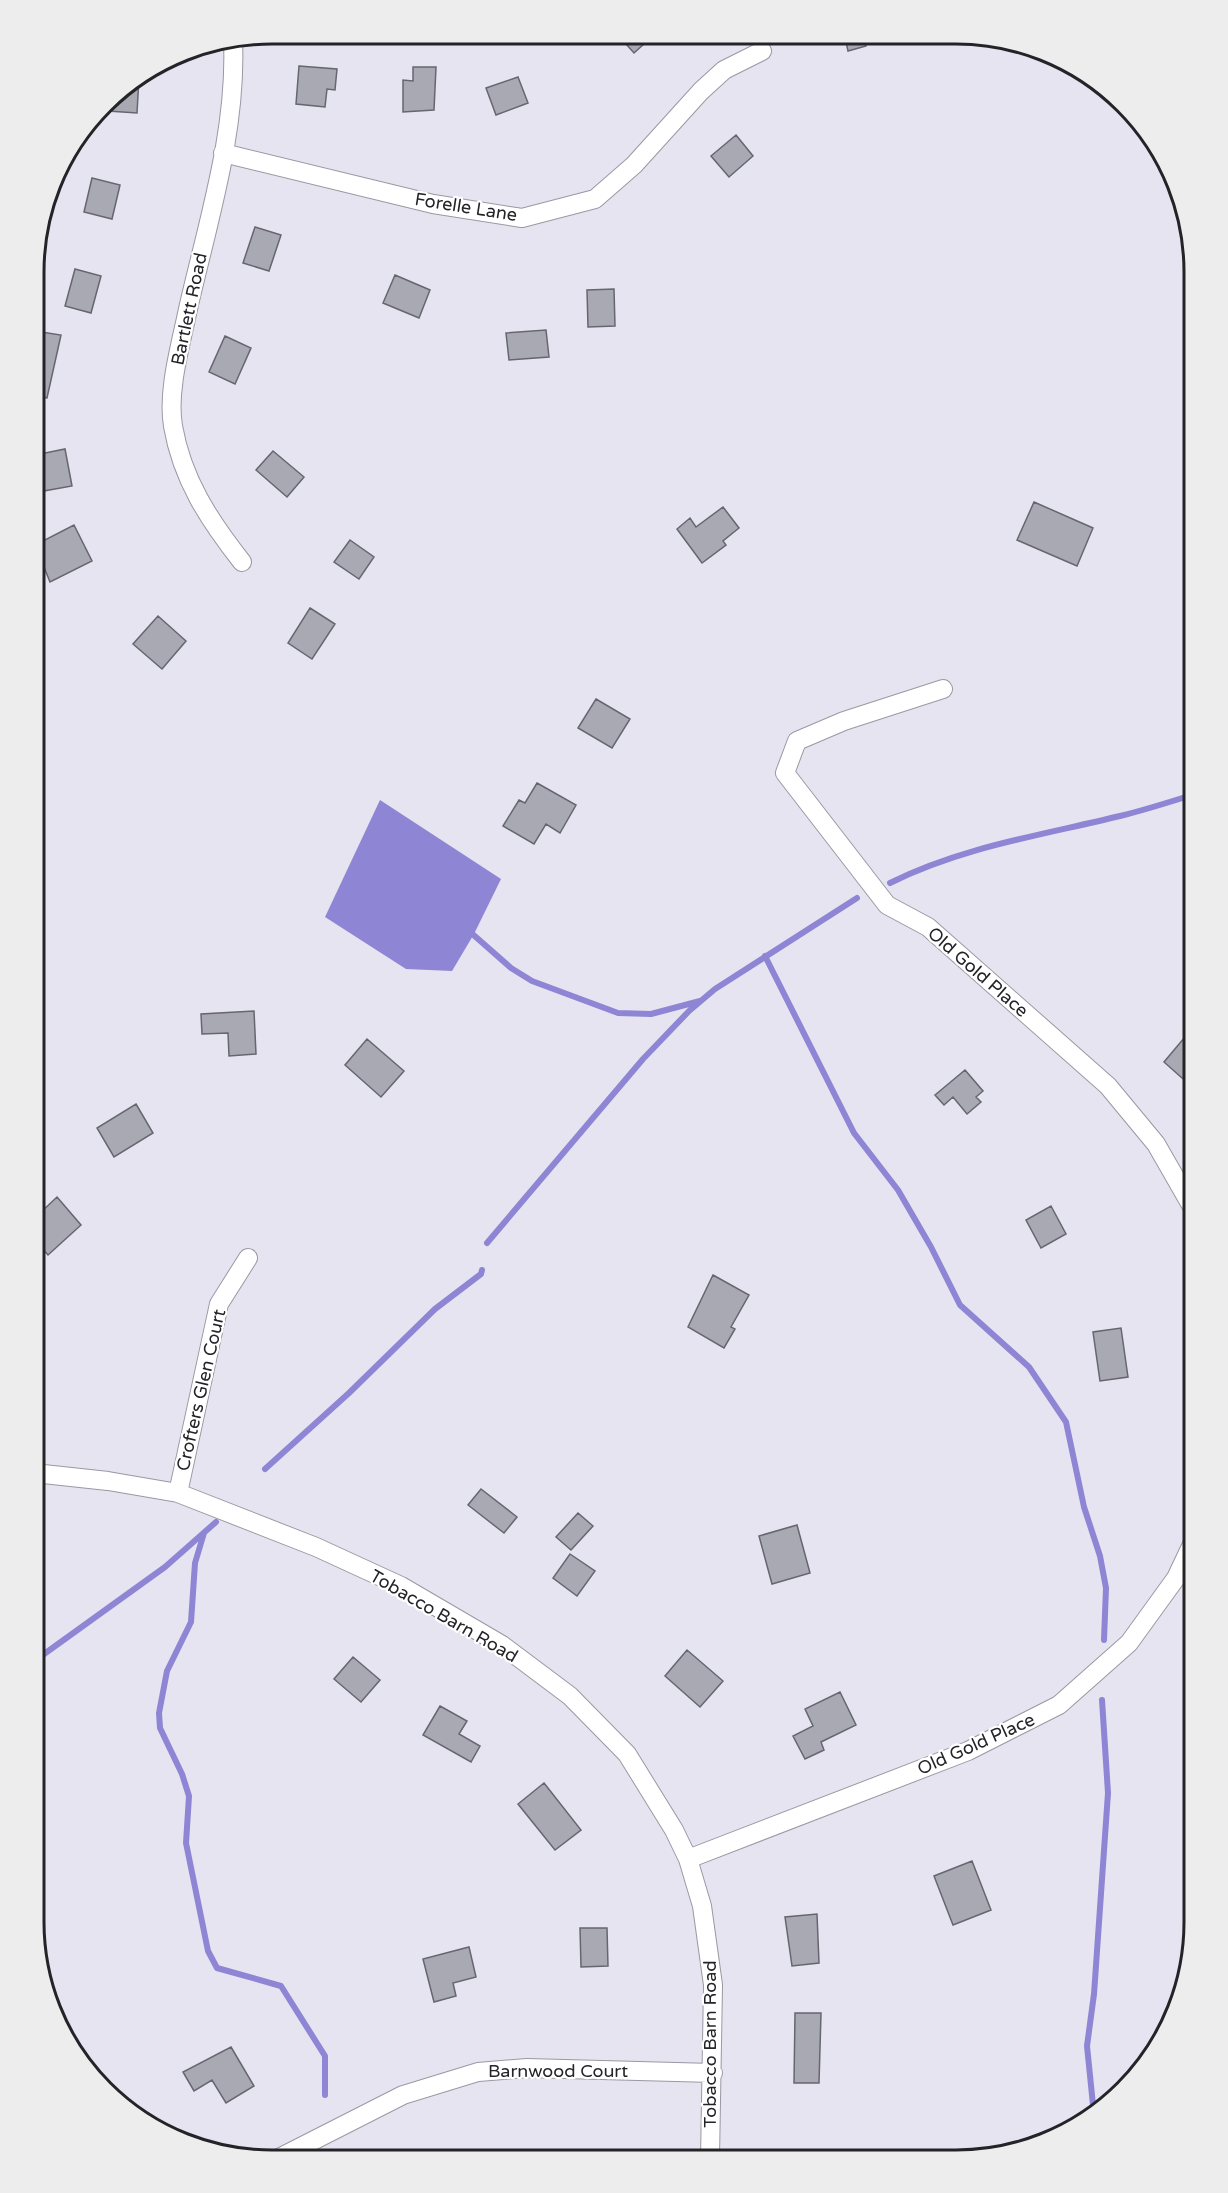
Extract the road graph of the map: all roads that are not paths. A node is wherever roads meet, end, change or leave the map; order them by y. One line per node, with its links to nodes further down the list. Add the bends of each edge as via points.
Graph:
1 (233, 47): 3 (street, Bartlett Road, via 234,72)
2 (762, 51): 3 (street, Forelle Lane, via 724,70 634,165 595,199 522,218 433,204)
3 (223, 153): 4 (street, Bartlett Road, via 175,370 173,424 189,483)
4 (242, 562)
5 (943, 689): 6 (street, Old Gold Place, via 844,721 797,741 785,773 887,905 928,927 1108,1086 1156,1144)
6 (1184, 1193)
7 (248, 1258): 9 (street, Crofters Glen Court, via 219,1304)
8 (44, 1474): 9 (street, Tobacco Barn Road)
9 (178, 1493): 11 (street, Tobacco Barn Road, via 316,1547 401,1586 502,1645 570,1696 627,1754)
10 (1184, 1561): 11 (street, Old Gold Place, via 1129,1643 1059,1705 968,1751)
11 (688, 1859): 12 (street, Tobacco Barn Road, via 702,1906 711,1963)
12 (712, 2073): 13 (street, Barnwood Court, via 527,2068 478,2072 404,2095); 14 (street, Tobacco Barn Road)
13 (295, 2150)
14 (710, 2150)

